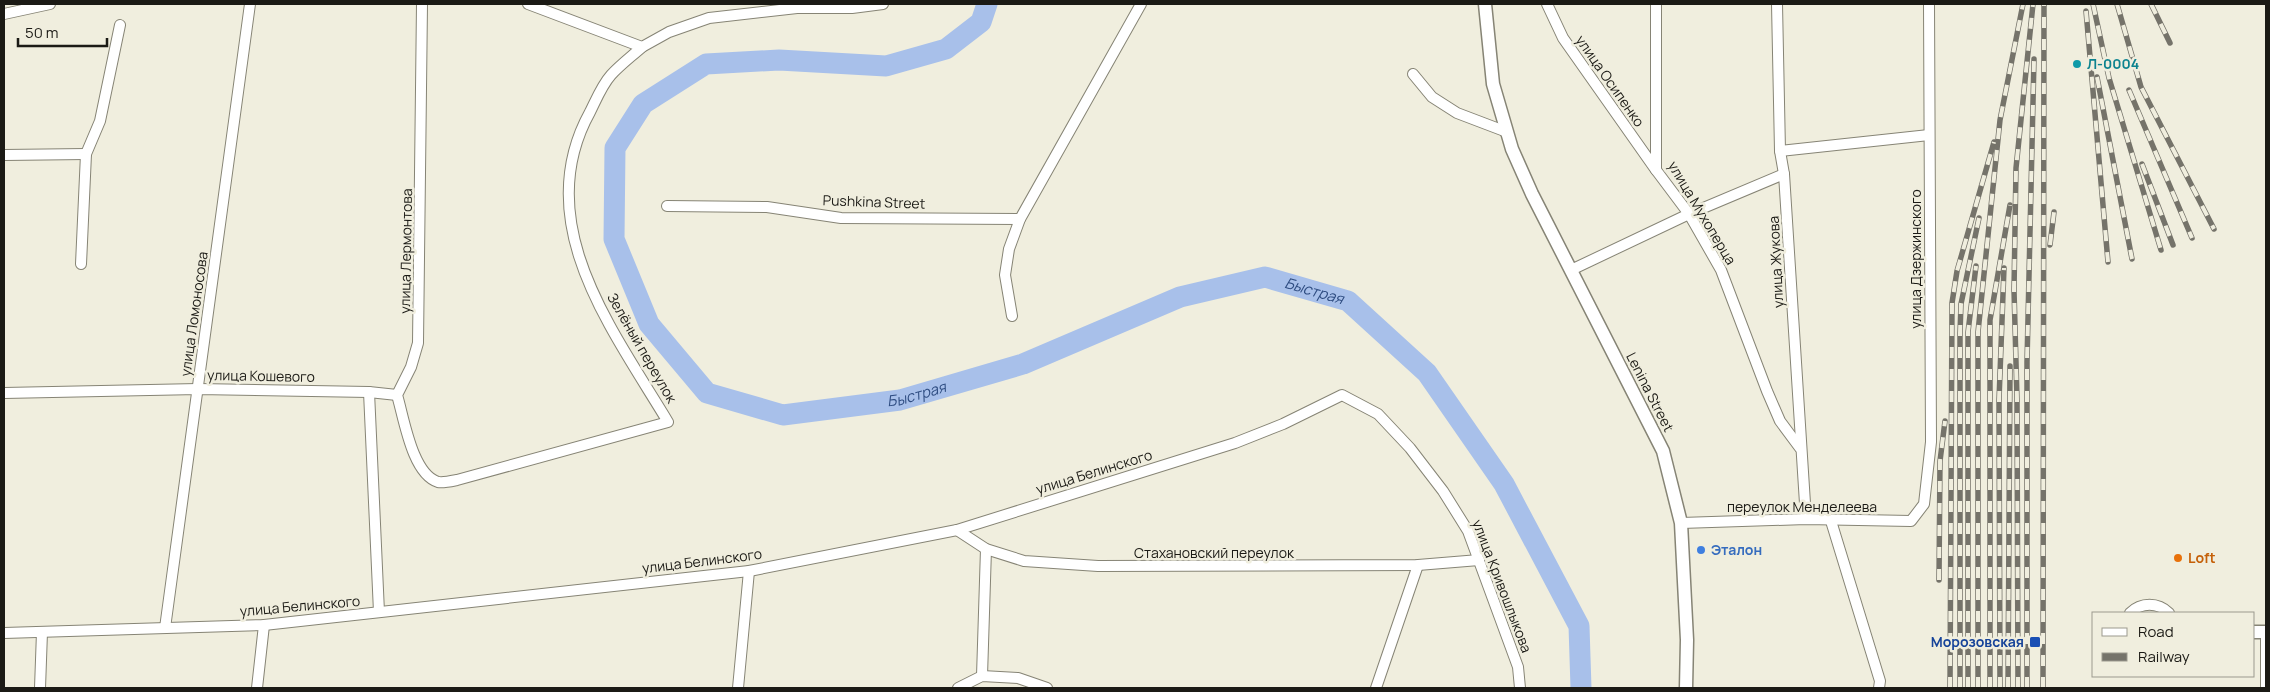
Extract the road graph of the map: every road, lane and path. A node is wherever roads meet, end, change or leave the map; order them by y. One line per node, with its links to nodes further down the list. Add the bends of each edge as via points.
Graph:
1 (50, 4): 12 (street)
2 (250, 4): 29 (street, улица Ломоносова)
3 (422, 4): 32 (street, улица Лермонтова, via 418,344)
4 (528, 4): 14 (street)
5 (883, 4): 14 (street, via 852,8 797,8 709,18 669,32)
6 (1141, 4): 25 (street)
7 (1485, 4): 16 (street, Lenina Street, via 1493,84)
8 (1548, 4): 21 (street, улица Осипенко, via 1563,38)
9 (1656, 4): 21 (street, улица Мухоперца)
10 (1777, 4): 18 (street, улица Жукова)
11 (1929, 4): 17 (street, улица Дзержинского)
12 (4, 14)
13 (120, 25): 19 (street, via 100,121)
14 (642, 47): 32 (street, Зелёный переулок, via 610,76 584,123 571,156 568,192 572,231 580,262 607,320 668,422 457,480 438,482 425,473 416,459)
15 (1414, 74): 16 (street, via 1432,97 1457,113)
16 (1507, 132): 27 (street, Lenina Street, via 1532,194)
17 (1929, 134): 18 (street); 35 (street, улица Дзержинского, via 1931,442 1924,504)
18 (1780, 151): 22 (street, улица Жукова)
19 (86, 154): 20 (street); 26 (street)
20 (4, 155)
21 (1656, 170): 24 (street, улица Мухоперца)
22 (1784, 174): 24 (street); 34 (street, улица Жукова)
23 (667, 206): 25 (street, Pushkina Street, via 767,207 841,218)
24 (1689, 214): 27 (street); 34 (street, улица Мухоперца, via 1721,270 1780,421)
25 (1020, 219): 28 (street, via 1008,249 1005,275)
26 (81, 264)
27 (1571, 270): 38 (street, Lenina Street, via 1663,451)
28 (1012, 316)
29 (198, 389): 30 (street, улица Кошевого); 31 (street, улица Кошевого); 48 (street, улица Ломоносова)
30 (369, 392): 32 (street, улица Кошевого); 44 (street)
31 (4, 393)
32 (397, 395)
33 (1342, 395): 39 (street, улица Белинского, via 1236,443); 41 (street, улица Кривошлыкова, via 1378,414 1410,448 1468,530)
34 (1801, 449): 36 (street, улица Жукова)
35 (1919, 512): 37 (street, переулок Менделеева, via 1911,521)
36 (1806, 519): 37 (street, переулок Менделеева); 38 (street, переулок Менделеева)
37 (1831, 520): 61 (street, via 1880,681)
38 (1681, 523): 60 (street, Lenina Street)
39 (957, 530): 40 (street, Стахановский переулок); 43 (street, улица Белинского)
40 (986, 549): 42 (street, Стахановский переулок, via 1024,561 1098,566); 52 (street)
41 (1479, 560): 42 (street, Стахановский переулок); 59 (street, улица Кривошлыкова, via 1518,667)
42 (1418, 565): 58 (street)
43 (749, 571): 44 (street, улица Белинского); 55 (street)
44 (379, 612): 47 (street, улица Белинского)
45 (2131, 612): 46 (street, via 2149,604)
46 (2168, 612)
47 (264, 625): 48 (street, улица Белинского); 54 (street)
48 (166, 628): 49 (street, улица Белинского)
49 (42, 632): 51 (street, улица Белинского); 53 (street)
50 (2266, 632): 62 (street)
51 (4, 633)
52 (982, 676): 56 (street); 57 (street, via 1018,678)
53 (40, 688)
54 (257, 688)
55 (738, 688)
56 (958, 688)
57 (1048, 688)
58 (1376, 688)
59 (1520, 688)
60 (1686, 688)
61 (1879, 688)
62 (2266, 688)

